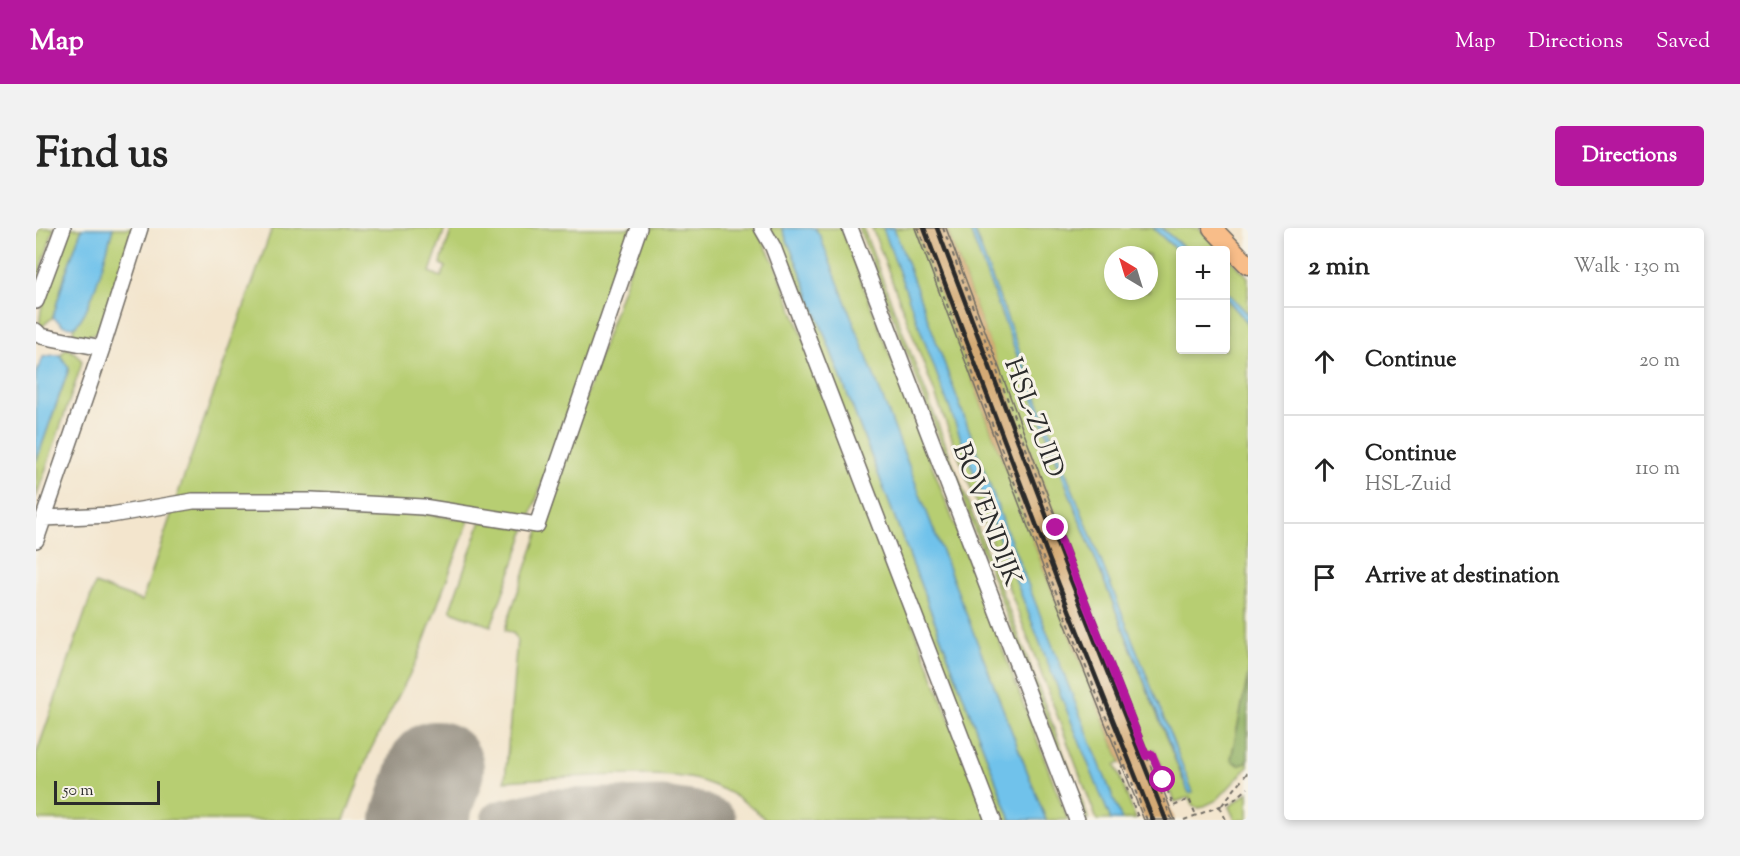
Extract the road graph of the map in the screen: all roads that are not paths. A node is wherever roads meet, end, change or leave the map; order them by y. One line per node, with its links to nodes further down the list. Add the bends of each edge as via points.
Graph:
1 (63, 228): 8 (street)
2 (140, 228): 10 (street)
3 (639, 228): 11 (street, via 537,525 423,507 312,501 193,501 111,515)
4 (762, 228): 13 (street, via 773,247)
5 (850, 228): 14 (street, BOVENDIJK)
6 (1212, 228): 7 (main road)
7 (1248, 266)
8 (36, 301)
9 (36, 331): 10 (street, via 41,336)
10 (102, 348): 11 (street)
11 (44, 518): 12 (street)
12 (36, 540)
13 (993, 820)
14 (1077, 820)

